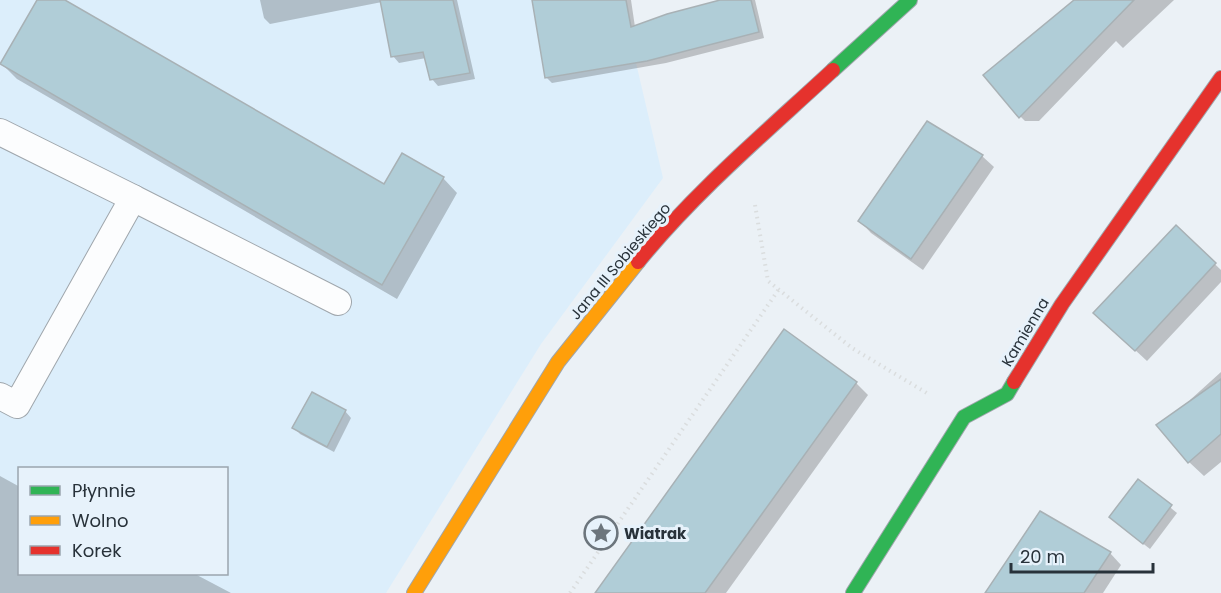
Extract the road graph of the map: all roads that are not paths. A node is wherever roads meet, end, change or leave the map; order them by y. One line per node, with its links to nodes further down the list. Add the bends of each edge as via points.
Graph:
1 (910, 0): 7 (street, Jana III Sobieskiego, via 666,228 558,362)
2 (1221, 78): 8 (street, Kamienna, via 1062,304 1007,394 964,417)
3 (0, 132): 4 (lane)
4 (133, 198): 5 (lane); 6 (lane, via 17,405)
5 (338, 302)
6 (0, 396)
7 (414, 593)
8 (853, 593)

